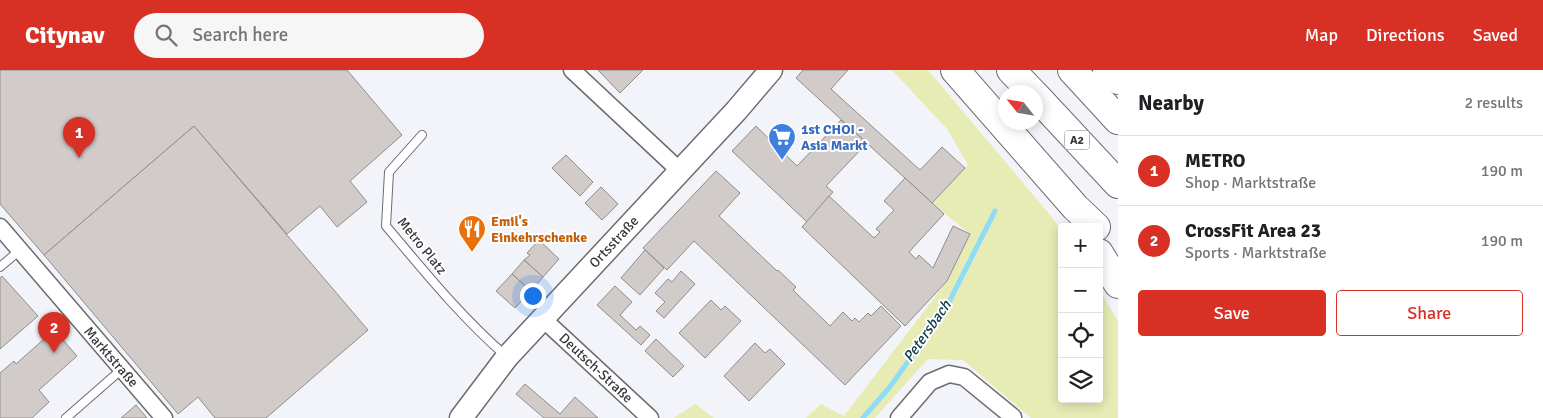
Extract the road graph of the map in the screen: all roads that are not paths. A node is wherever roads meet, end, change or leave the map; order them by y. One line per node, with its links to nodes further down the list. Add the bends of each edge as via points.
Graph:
1 (572, 70): 12 (street)
2 (772, 70): 12 (main road, Ortsstraße)
3 (955, 70): 14 (highway)
4 (1011, 70): 8 (highway)
5 (1072, 70): 10 (highway)
6 (1107, 70): 7 (highway)
7 (1118, 80)
8 (1025, 85)
9 (1043, 104): 13 (highway, A2)
10 (1118, 120)
11 (422, 135): 23 (lane, Metro Platz, via 389,172 386,226 440,289)
12 (680, 171): 22 (main road, Ortsstraße)
13 (1118, 184)
14 (1080, 217)
15 (0, 227): 18 (street, Marktstraße)
16 (1103, 234): 17 (highway)
17 (1118, 249)
18 (20, 250): 20 (lane); 24 (street, Marktstraße)
19 (1103, 260): 21 (highway)
20 (0, 267)
21 (1118, 284)
22 (542, 318): 23 (main road, Ortsstraße); 28 (street, Deutsch-Straße)
23 (507, 357): 27 (main road, Ortsstraße)
24 (122, 369): 25 (lane); 26 (street, Marktstraße)
25 (66, 418)
26 (164, 418)
27 (461, 418)
28 (650, 418)
29 (899, 418): 30 (street, via 930,382 949,374 964,377)
30 (1013, 418)

